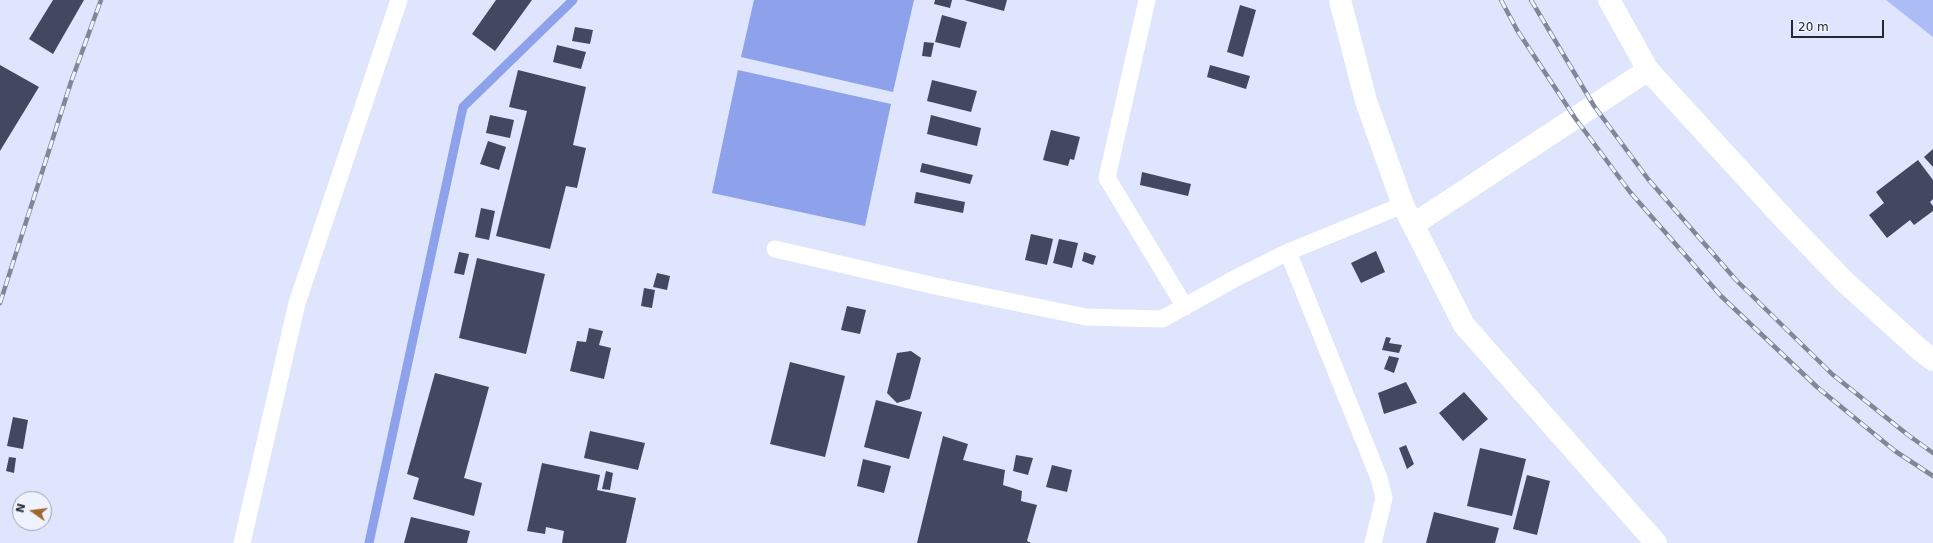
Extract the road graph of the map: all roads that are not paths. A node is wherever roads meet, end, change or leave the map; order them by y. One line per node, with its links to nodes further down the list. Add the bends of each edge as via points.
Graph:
1 (399, 0): 12 (lane, via 297,303)
2 (1147, 0): 10 (lane, via 1107,178)
3 (1340, 0): 6 (street, via 1366,101)
4 (1609, 0): 5 (street)
5 (1648, 70): 7 (street); 11 (street, via 1845,282)
6 (1403, 205): 7 (street); 9 (lane)
7 (1414, 224): 14 (street, via 1464,325)
8 (775, 249): 10 (lane, via 1086,317 1162,319)
9 (1288, 252): 10 (lane); 13 (lane, via 1384,498)
10 (1185, 307)
11 (1933, 360)
12 (242, 543)
13 (1374, 543)
14 (1656, 543)

